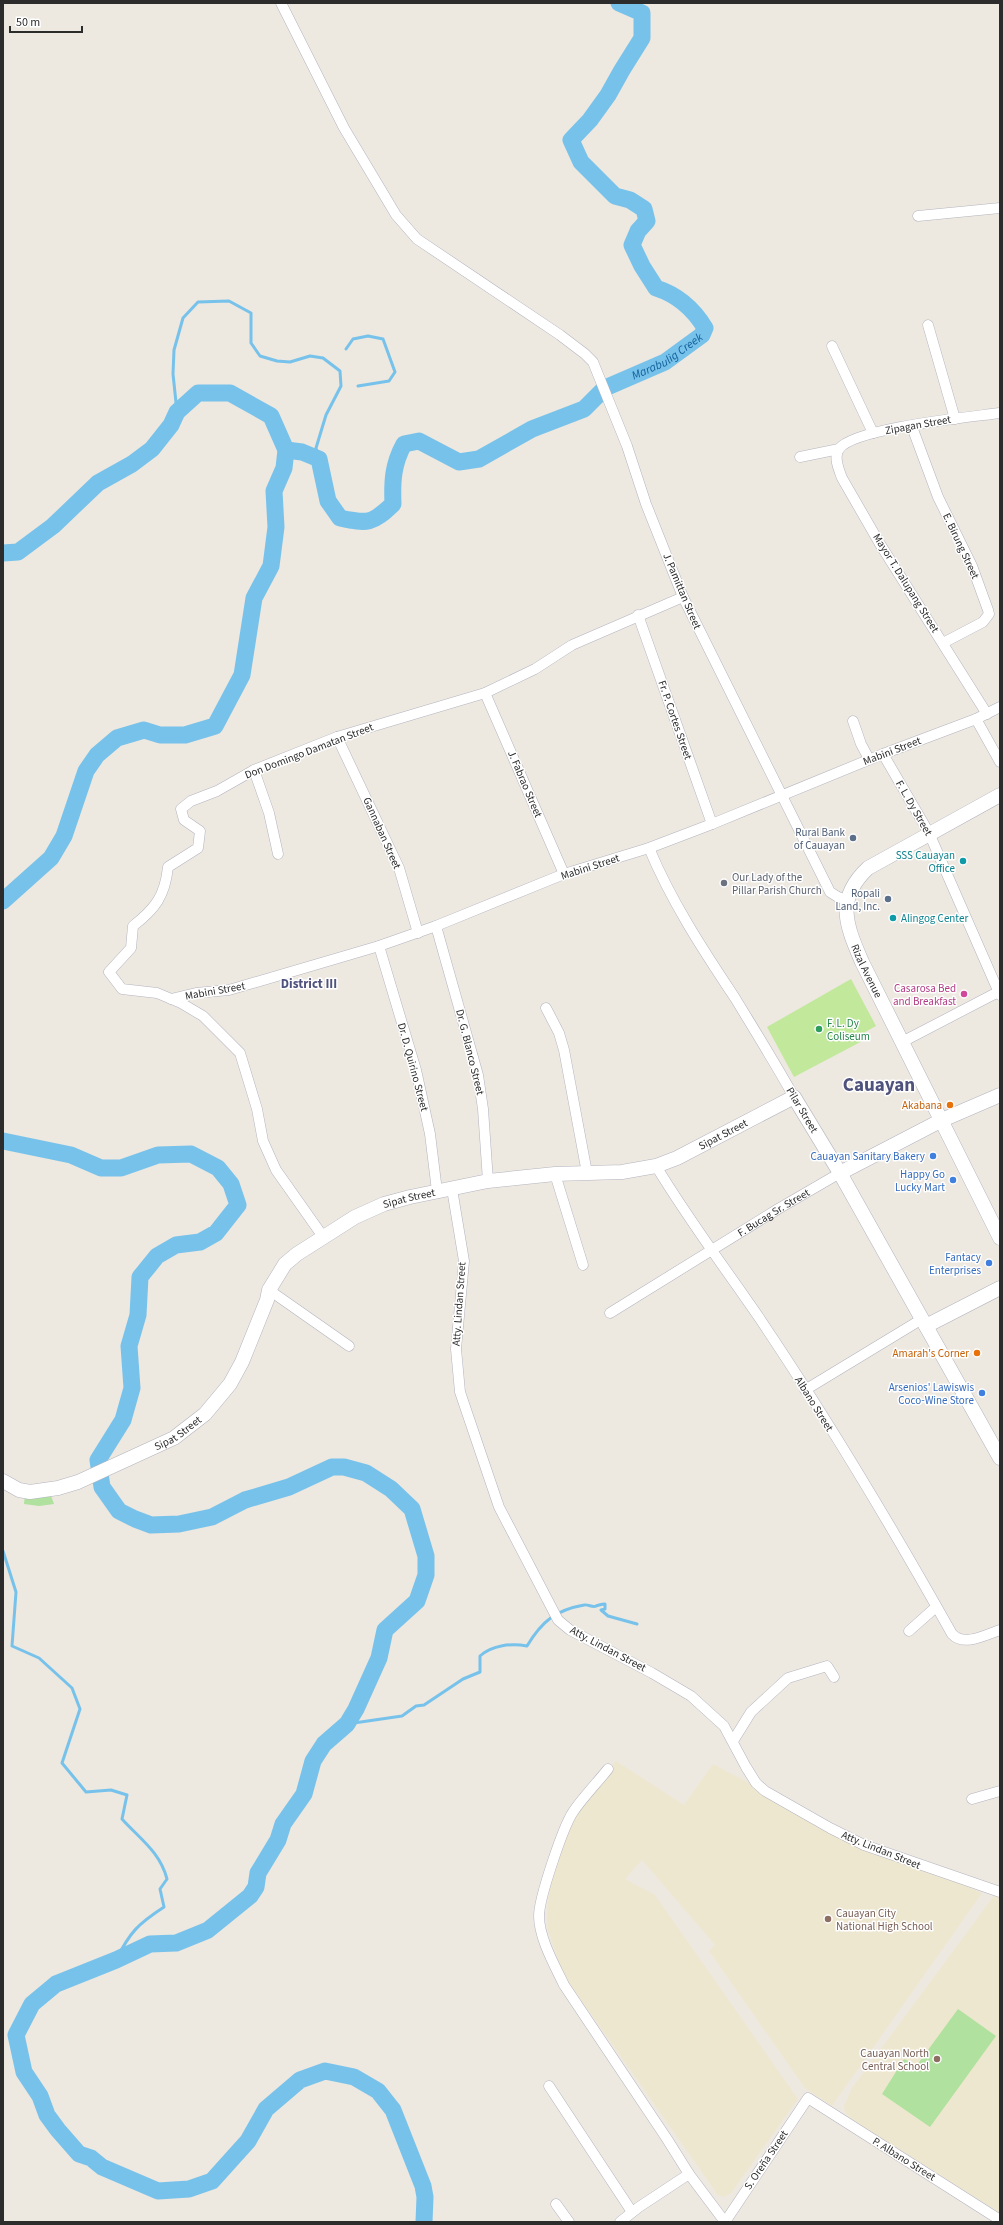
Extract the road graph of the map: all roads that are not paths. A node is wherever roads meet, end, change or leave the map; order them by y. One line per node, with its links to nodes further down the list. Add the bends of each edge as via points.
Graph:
1 (281, 3): 12 (street, J. Pamittan Street, via 344,128 396,215 417,239 593,362)
2 (1000, 208): 3 (street)
3 (918, 216)
4 (928, 325): 7 (street)
5 (832, 346): 9 (street)
6 (1000, 413): 7 (street, Zipagan Street)
7 (955, 419): 8 (street, Zipagan Street)
8 (912, 426): 9 (street, Zipagan Street); 14 (street, E. Birung Street, via 938,497 972,566 989,614 982,622)
9 (873, 433): 10 (street, Zipagan Street, via 857,438)
10 (839, 449): 11 (street, Zipagan Street); 14 (street, Mayor T. Dalupang Street, via 836,459 842,478 880,544)
11 (800, 457)
12 (683, 597): 13 (street, Don Domingo Damatan Street); 26 (street, J. Pamittan Street)
13 (638, 615): 15 (street, Don Domingo Damatan Street, via 572,645 535,669); 27 (street, Fr. P. Cortes Street)
14 (944, 643): 17 (street, Mayor T. Dalupang Street)
15 (485, 693): 20 (street, Don Domingo Damatan Street); 31 (street, J. Fabrao Street)
16 (1000, 707): 17 (street, Mabini Street)
17 (987, 714): 18 (street, Mabini Street)
18 (976, 719): 21 (street, Mabini Street); 23 (street)
19 (853, 721): 22 (street)
20 (338, 737): 24 (street, Don Domingo Damatan Street); 34 (street, Gannaban Street, via 399,868)
21 (883, 754): 22 (street, Mabini Street); 28 (street, F. L. Dy Street)
22 (869, 759): 26 (street, Mabini Street)
23 (1000, 762)
24 (254, 770): 30 (street, via 269,813); 37 (street, Don Domingo Damatan Street, via 217,791 191,801 181,809 184,820 200,831 198,848 168,867 166,884 152,911 133,926 131,948 109,972 122,989 157,993)
25 (1000, 795): 28 (street)
26 (781, 796): 27 (street, Mabini Street); 32 (street, via 830,892)
27 (712, 824): 29 (street, Mabini Street)
28 (930, 833): 32 (street, via 868,868 858,878); 36 (street, F. L. Dy Street)
29 (649, 848): 31 (street, Mabini Street); 41 (street, Pilar Street, via 693,934 763,1042)
30 (278, 854)
31 (564, 874): 33 (street, Mabini Street)
32 (847, 900): 39 (street, Rizal Avenue, via 846,916 850,935)
33 (436, 926): 34 (street, Mabini Street); 47 (street, Dr. G. Blanco Street, via 478,1074)
34 (418, 933): 35 (street, Mabini Street)
35 (379, 946): 37 (street, Mabini Street, via 229,990 196,993); 49 (street, Dr. D. Quirino Street, via 416,1070 430,1134)
36 (1000, 993): 39 (street)
37 (171, 999): 50 (street, Don Domingo Damatan Street, via 203,1016 240,1053 257,1109 263,1141 276,1170)
38 (546, 1008): 44 (street, via 564,1050)
39 (902, 1042): 42 (street, Rizal Avenue)
40 (1000, 1095): 42 (street, F. Bucag Sr. Street)
41 (794, 1097): 43 (street, Sipat Street, via 677,1158); 45 (street, Pilar Street)
42 (942, 1120): 45 (street, F. Bucag Sr. Street); 51 (street, Rizal Avenue)
43 (656, 1166): 44 (street, Sipat Street, via 622,1172); 52 (street, Albano Street)
44 (587, 1173): 46 (street, Sipat Street)
45 (840, 1173): 52 (street, F. Bucag Sr. Street); 57 (street, Pilar Street)
46 (555, 1174): 47 (street, Sipat Street); 53 (street)
47 (488, 1181): 48 (street, Sipat Street)
48 (452, 1189): 49 (street, Sipat Street); 66 (street, Atty. Lindan Street, via 464,1261 456,1349 460,1392 499,1507 558,1620 570,1630 652,1672 691,1696 724,1726)
49 (437, 1191): 50 (street, Sipat Street, via 384,1204 355,1217)
50 (324, 1238): 55 (street, Sipat Street, via 308,1245 285,1264)
51 (1000, 1238)
52 (711, 1251): 56 (street, F. Bucag Sr. Street); 59 (street, Albano Street, via 760,1318)
53 (583, 1265)
54 (1000, 1288): 57 (street)
55 (269, 1290): 58 (street); 61 (street, Sipat Street, via 242,1362 230,1384 216,1402 174,1438 78,1482 30,1492 19,1490)
56 (610, 1313)
57 (924, 1322): 59 (street); 60 (street, Pilar Street)
58 (349, 1346)
59 (805, 1390): 62 (street, Albano Street)
60 (1000, 1458)
61 (3, 1481)
62 (936, 1607): 63 (street, Albano Street, via 952,1634 960,1640); 64 (street)
63 (1000, 1630)
64 (910, 1631)
65 (834, 1676): 66 (street, via 827,1666 788,1678 751,1712)
66 (733, 1741): 70 (street, Atty. Lindan Street, via 756,1783 796,1809 864,1845)
67 (608, 1769): 73 (street, via 572,1813 563,1834 543,1893 539,1917 541,1929 564,1985)
68 (1000, 1791): 69 (street)
69 (972, 1799)
70 (995, 1891)
71 (550, 2086): 75 (street)
72 (808, 2098): 76 (street, P. Albano Street); 79 (street, S. Oreña Street)
73 (689, 2174): 75 (street); 79 (street)
74 (556, 2204): 77 (street)
75 (632, 2212): 78 (street)
76 (1000, 2220)
77 (569, 2222)
78 (620, 2222)
79 (725, 2222)

